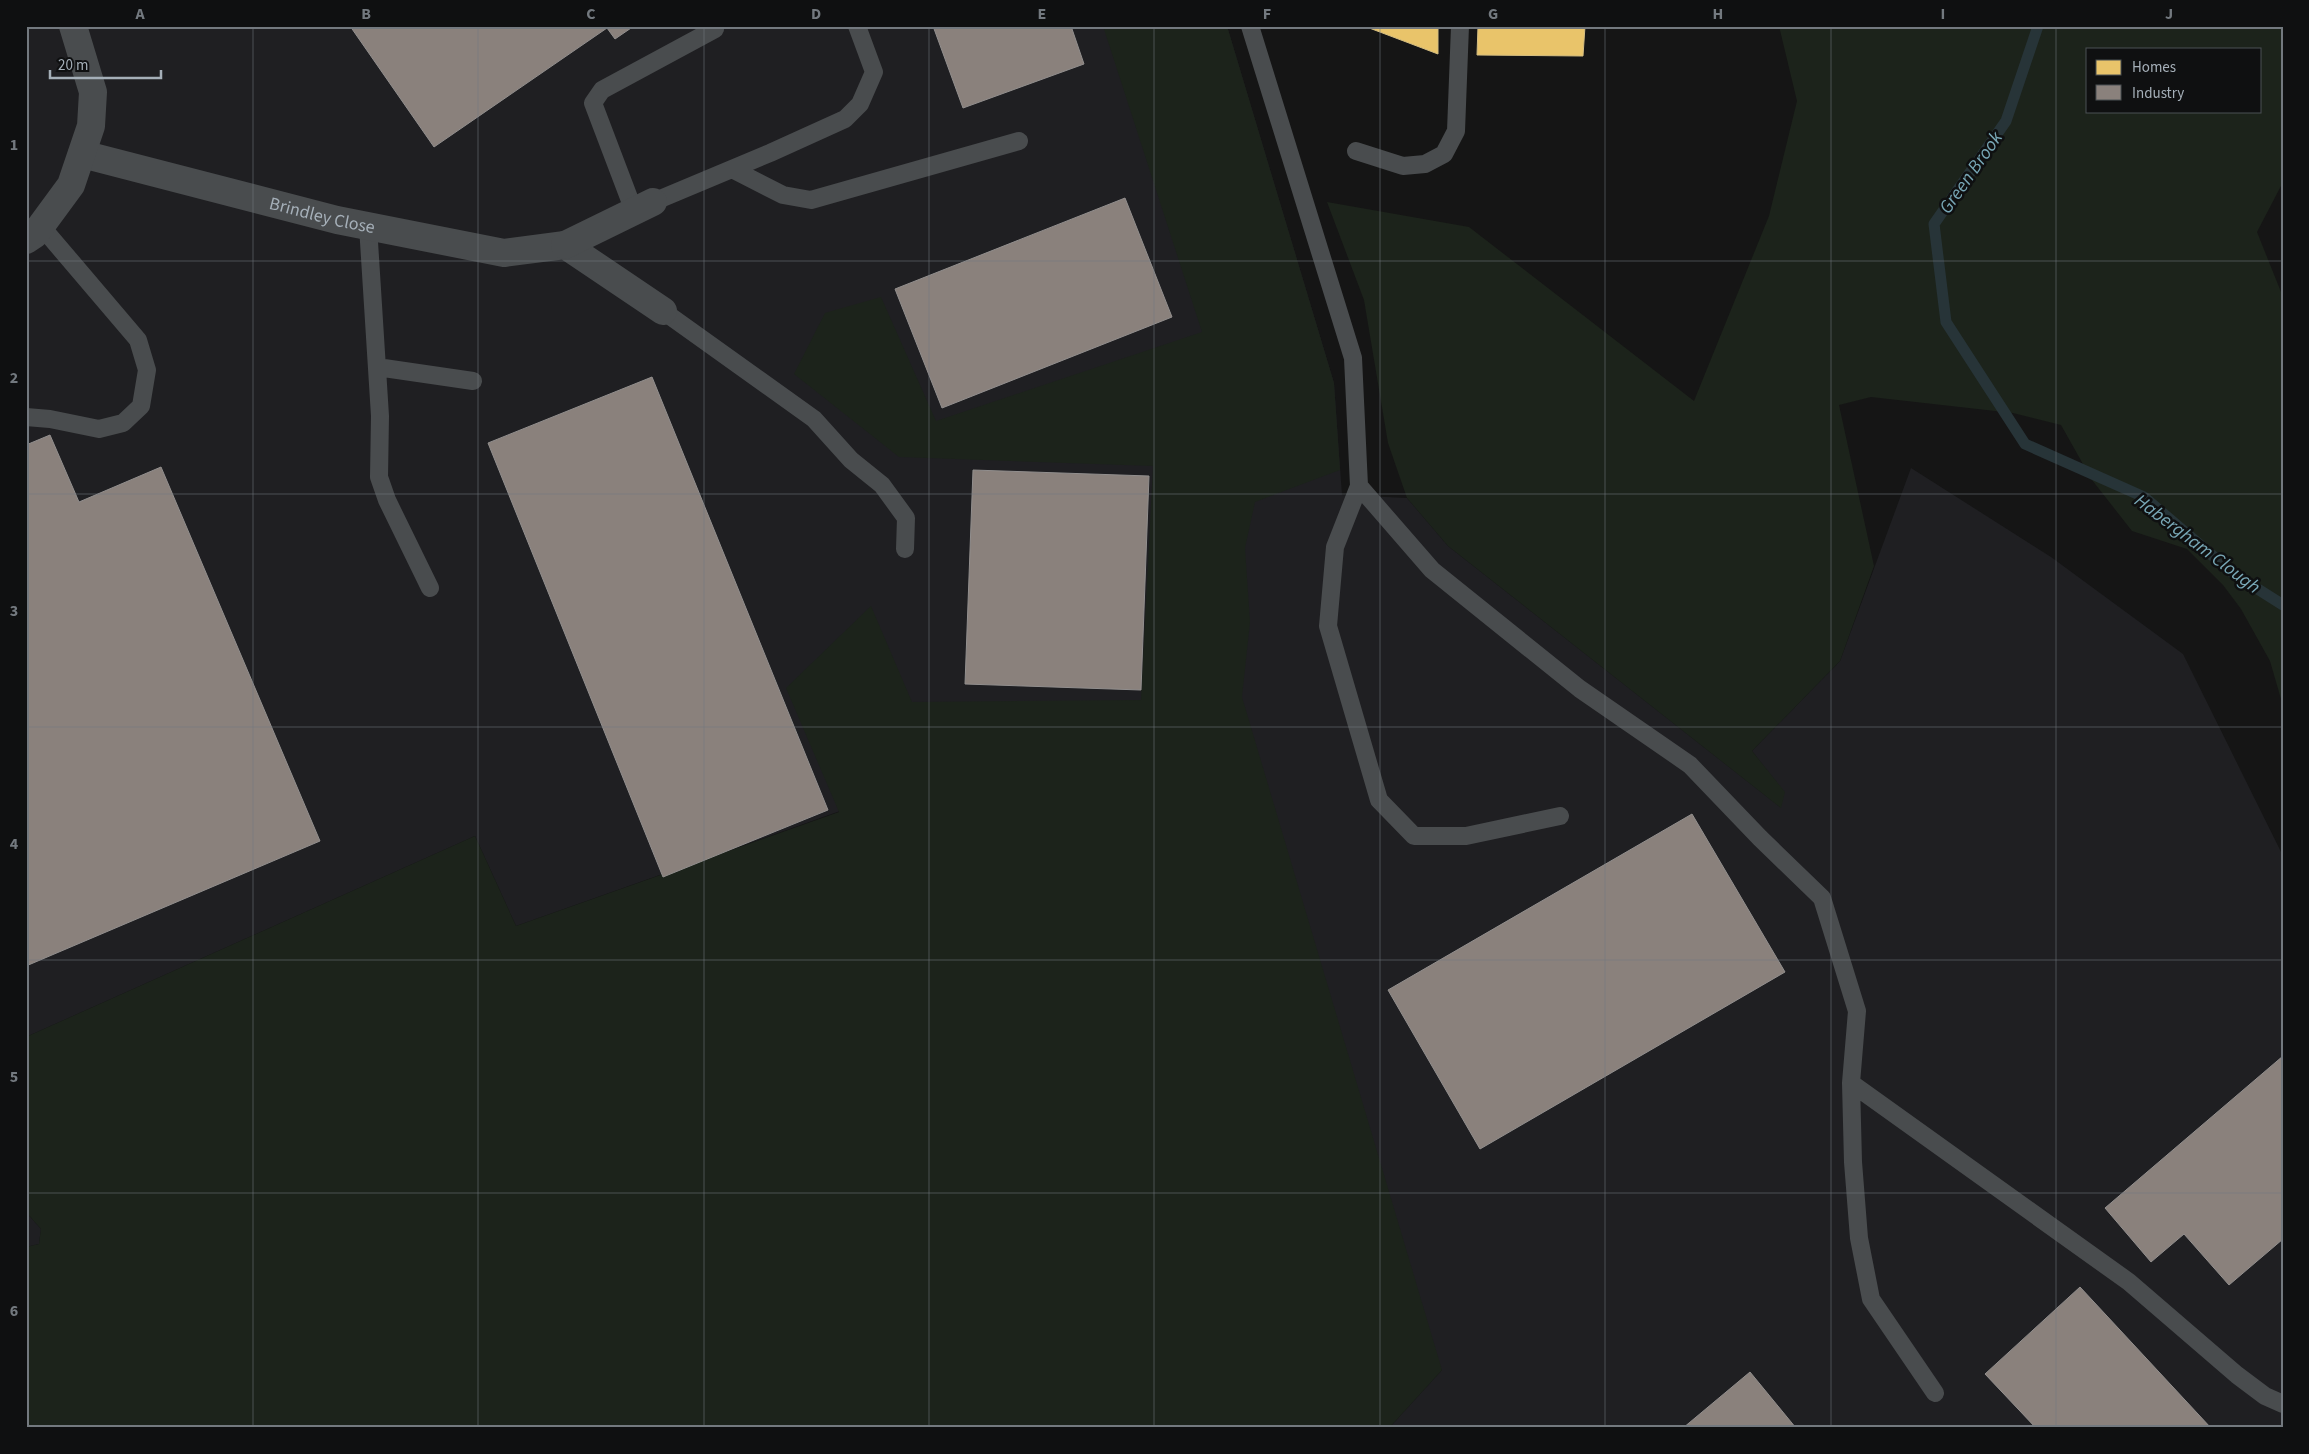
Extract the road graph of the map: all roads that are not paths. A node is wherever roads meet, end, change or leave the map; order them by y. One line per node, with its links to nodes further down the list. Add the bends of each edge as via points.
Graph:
1 (74, 26): 8 (street, via 93,92 91,126)
2 (856, 26): 9 (lane, via 874,72 860,104 838,122)
3 (1250, 26): 18 (lane, via 1353,358)
4 (1460, 26): 7 (lane, via 1456,131 1444,154 1425,164 1403,166)
5 (715, 29): 10 (lane, via 602,90 592,103)
6 (1019, 141): 9 (lane, via 811,200 783,195)
7 (1356, 151)
8 (82, 154): 11 (street, Brindley Close); 12 (street, via 71,185)
9 (732, 169): 10 (lane)
10 (644, 206): 13 (street, Brindley Close)
11 (368, 226): 13 (street, Brindley Close, via 504,253); 15 (lane)
12 (34, 233): 17 (lane, via 138,340 147,370 141,406 123,423 99,430)
13 (565, 245): 14 (street)
14 (663, 312): 19 (lane, via 814,419 851,460 882,485 906,518)
15 (377, 367): 16 (lane); 20 (lane, via 379,477 386,500)
16 (473, 381)
17 (26, 416)
18 (1359, 486): 21 (lane, via 1335,548 1328,626 1379,800 1414,836 1466,836); 22 (lane, via 1432,570 1580,689 1690,765 1822,898 1857,1011)
19 (905, 549)
20 (430, 588)
21 (1560, 816)
22 (1851, 1083): 23 (lane, via 1859,1238 1871,1299); 24 (lane, via 2128,1282 2237,1376 2265,1396)
23 (1935, 1393)
24 (2283, 1404)

